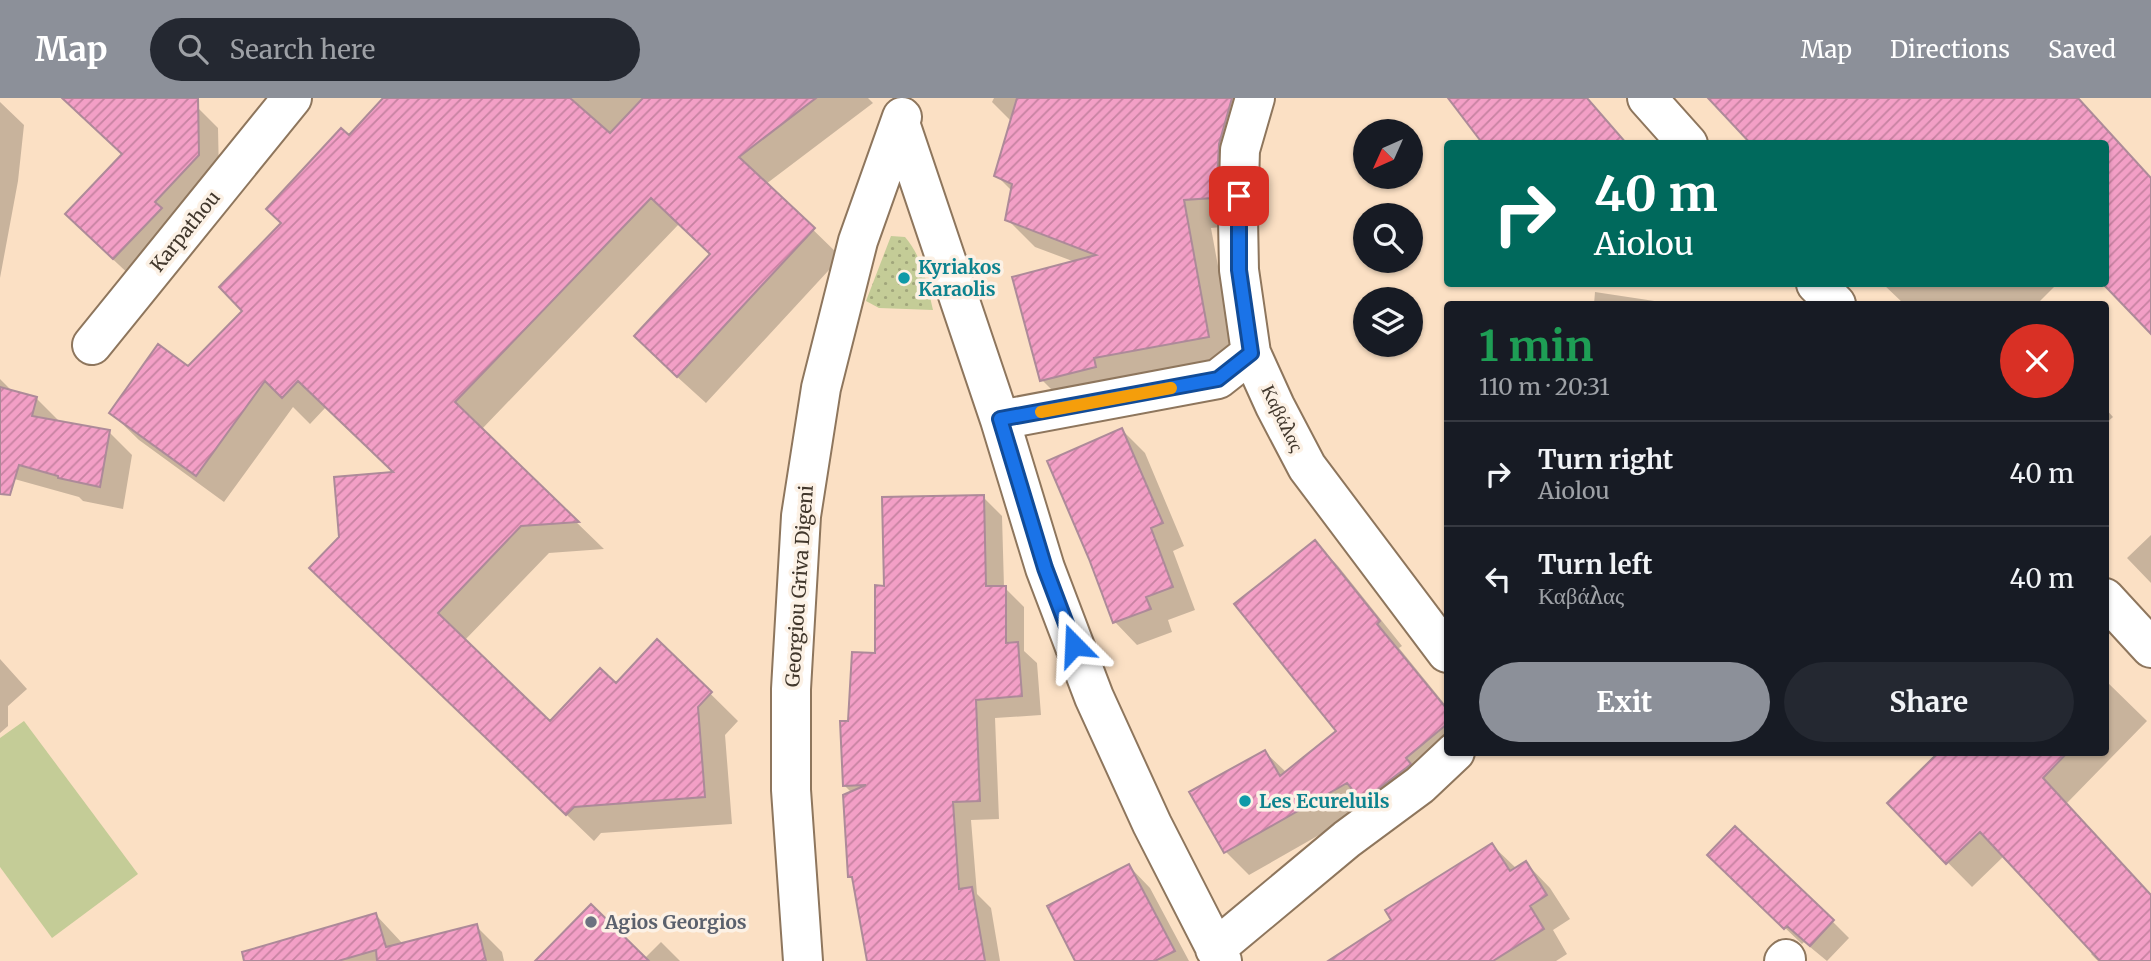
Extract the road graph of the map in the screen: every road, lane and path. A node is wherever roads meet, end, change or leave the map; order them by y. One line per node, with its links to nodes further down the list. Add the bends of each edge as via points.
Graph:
1 (1255, 98): 9 (street, Καβάλας, via 1240,150 1238,219 1239,270)
2 (1647, 98): 5 (street)
3 (276, 104): 8 (street, Karpathou)
4 (904, 111): 10 (street); 16 (street, Georgiou Griva Digeni, via 855,255 821,388 800,516 791,790)
5 (1684, 140)
6 (1819, 287): 7 (street)
7 (1833, 301)
8 (92, 345)
9 (1251, 353): 10 (street, via 1218,379); 13 (street, Καβάλας, via 1307,467)
10 (1000, 419): 15 (street, via 1045,568 1094,697)
11 (2109, 602): 12 (street)
12 (2151, 648)
13 (1444, 649)
14 (1451, 756): 15 (street, via 1347,839)
15 (1219, 955)
16 (803, 961)

